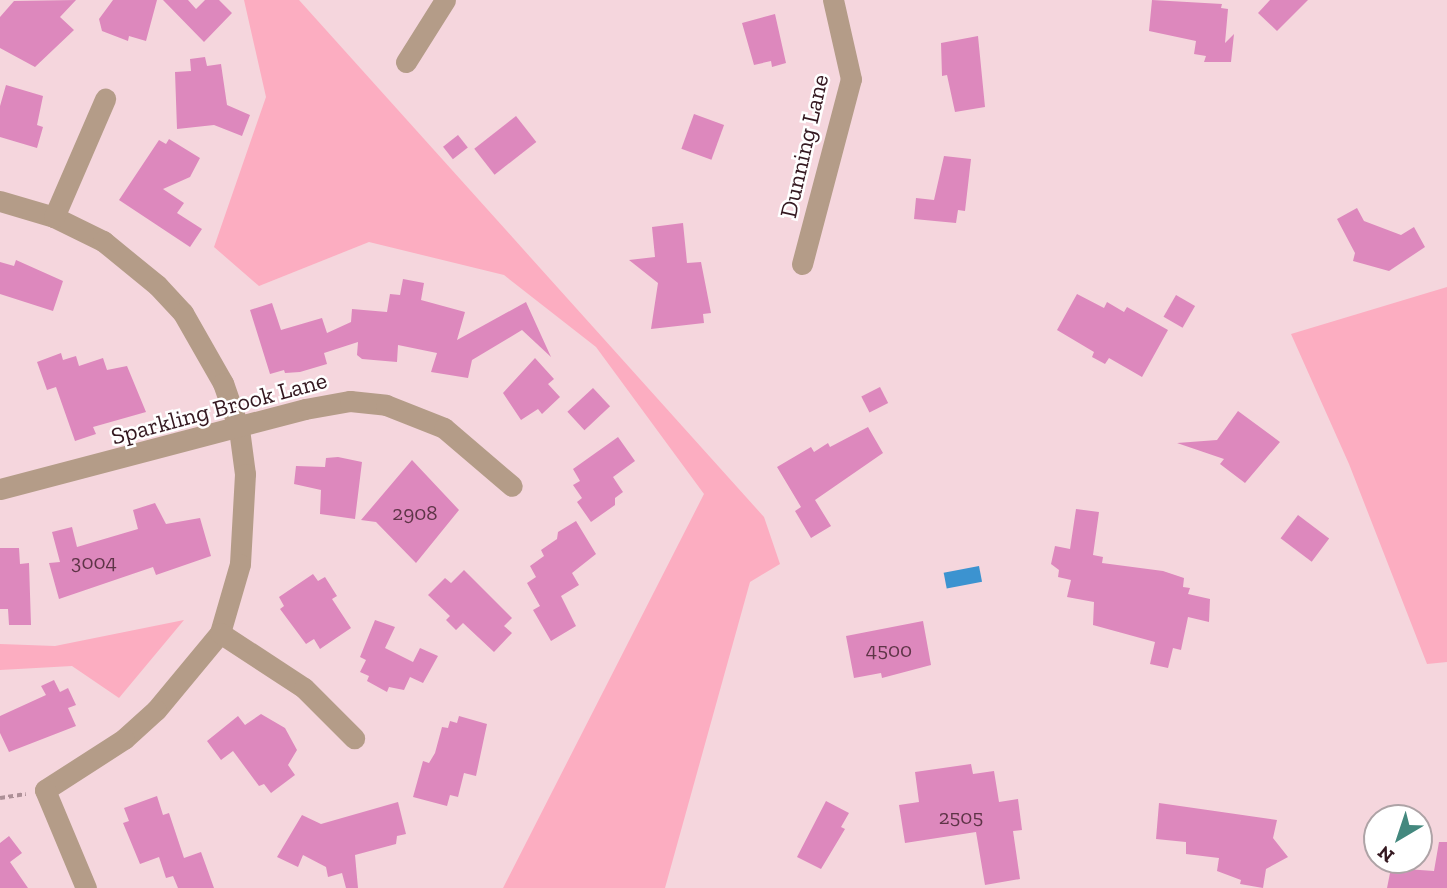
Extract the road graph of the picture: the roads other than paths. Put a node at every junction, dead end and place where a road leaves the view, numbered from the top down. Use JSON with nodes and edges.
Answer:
{"nodes":[{"id":1,"x":444,"y":0,"type":"edge"},
{"id":2,"x":833,"y":0,"type":"edge"},
{"id":3,"x":406,"y":62,"type":"dead end"},
{"id":4,"x":105,"y":99,"type":"dead end"},
{"id":5,"x":0,"y":201,"type":"edge"},
{"id":6,"x":54,"y":217,"type":"junction"},
{"id":7,"x":802,"y":264,"type":"dead end"},
{"id":8,"x":239,"y":429,"type":"junction"},
{"id":9,"x":512,"y":486,"type":"dead end"},
{"id":10,"x":0,"y":489,"type":"edge"},
{"id":11,"x":220,"y":633,"type":"junction"},
{"id":12,"x":355,"y":738,"type":"dead end"},
{"id":13,"x":86,"y":888,"type":"edge"}],
"edges":[{"from":1,"to":3,"type":"street"},
{"from":2,"to":7,"type":"street","name":"Dunning Lane"},
{"from":4,"to":6,"type":"street"},
{"from":5,"to":6,"type":"street"},
{"from":6,"to":8,"type":"street"},
{"from":8,"to":9,"type":"street","name":"Sparkling Brook Lane"},
{"from":8,"to":10,"type":"street","name":"Sparkling Brook Lane"},
{"from":8,"to":11,"type":"street"},
{"from":11,"to":12,"type":"street"},
{"from":11,"to":13,"type":"street"}]}
